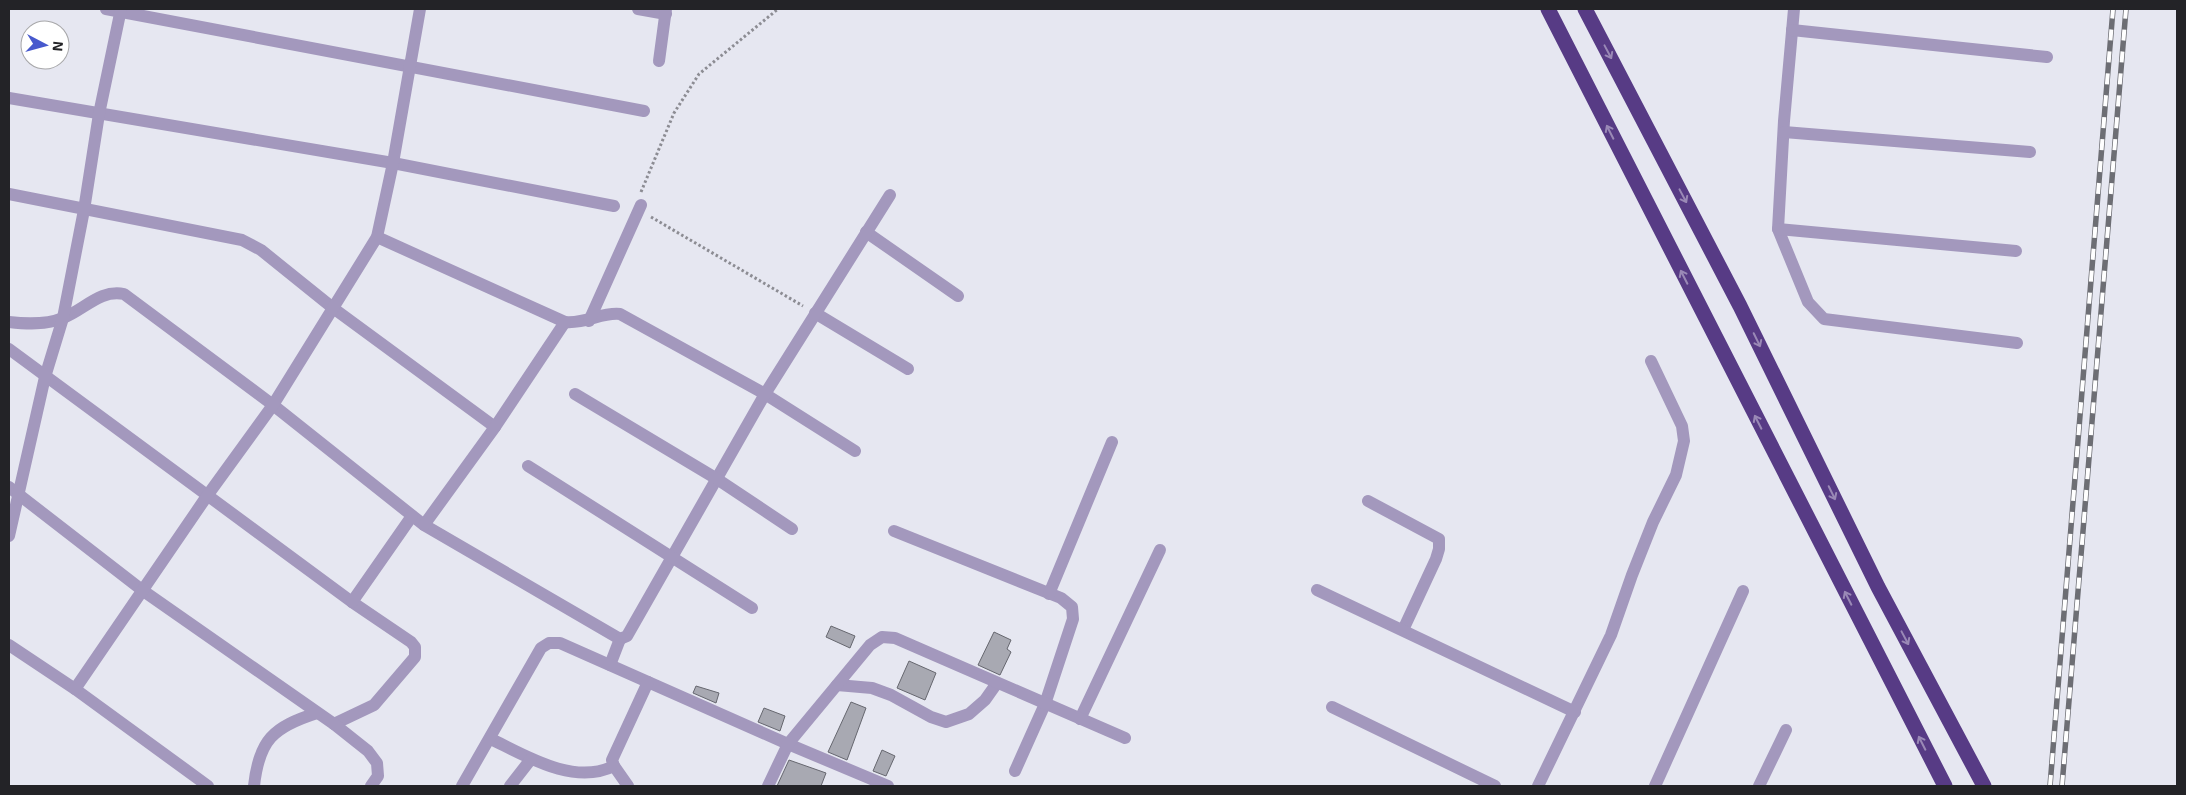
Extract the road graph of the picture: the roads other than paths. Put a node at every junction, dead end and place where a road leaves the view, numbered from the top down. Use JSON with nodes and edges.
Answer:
{"nodes":[{"id":1,"x":106,"y":9,"type":"edge"},
{"id":2,"x":420,"y":9,"type":"edge"},
{"id":3,"x":638,"y":9,"type":"edge"},
{"id":4,"x":1548,"y":9,"type":"edge"},
{"id":5,"x":1585,"y":9,"type":"edge"},
{"id":6,"x":1794,"y":9,"type":"edge"},
{"id":7,"x":120,"y":10,"type":"edge"},
{"id":8,"x":666,"y":11,"type":"edge"},
{"id":9,"x":1792,"y":30,"type":"junction"},
{"id":10,"x":2047,"y":57,"type":"dead end"},
{"id":11,"x":659,"y":61,"type":"dead end"},
{"id":12,"x":411,"y":67,"type":"junction"},
{"id":13,"x":9,"y":98,"type":"edge"},
{"id":14,"x":644,"y":111,"type":"dead end"},
{"id":15,"x":99,"y":114,"type":"junction"},
{"id":16,"x":1784,"y":132,"type":"junction"},
{"id":17,"x":2030,"y":152,"type":"dead end"},
{"id":18,"x":393,"y":163,"type":"junction"},
{"id":19,"x":9,"y":194,"type":"edge"},
{"id":20,"x":890,"y":195,"type":"dead end"},
{"id":21,"x":641,"y":205,"type":"road end"},
{"id":22,"x":614,"y":206,"type":"dead end"},
{"id":23,"x":84,"y":210,"type":"junction"},
{"id":24,"x":1778,"y":229,"type":"junction"},
{"id":25,"x":866,"y":232,"type":"junction"},
{"id":26,"x":376,"y":237,"type":"junction"},
{"id":27,"x":2016,"y":251,"type":"dead end"},
{"id":28,"x":958,"y":296,"type":"dead end"},
{"id":29,"x":333,"y":308,"type":"junction"},
{"id":30,"x":815,"y":313,"type":"junction"},
{"id":31,"x":63,"y":318,"type":"junction"},
{"id":32,"x":589,"y":321,"type":"junction"},
{"id":33,"x":9,"y":322,"type":"edge"},
{"id":34,"x":565,"y":322,"type":"junction"},
{"id":35,"x":2017,"y":343,"type":"dead end"},
{"id":36,"x":9,"y":349,"type":"edge"},
{"id":37,"x":1651,"y":361,"type":"dead end"},
{"id":38,"x":908,"y":369,"type":"dead end"},
{"id":39,"x":45,"y":377,"type":"junction"},
{"id":40,"x":574,"y":394,"type":"dead end"},
{"id":41,"x":765,"y":394,"type":"junction"},
{"id":42,"x":273,"y":404,"type":"junction"},
{"id":43,"x":495,"y":427,"type":"junction"},
{"id":44,"x":1112,"y":442,"type":"dead end"},
{"id":45,"x":856,"y":451,"type":"dead end"},
{"id":46,"x":528,"y":466,"type":"dead end"},
{"id":47,"x":717,"y":479,"type":"junction"},
{"id":48,"x":9,"y":487,"type":"edge"},
{"id":49,"x":20,"y":494,"type":"junction"},
{"id":50,"x":207,"y":496,"type":"junction"},
{"id":51,"x":1368,"y":502,"type":"dead end"},
{"id":52,"x":412,"y":516,"type":"junction"},
{"id":53,"x":424,"y":525,"type":"junction"},
{"id":54,"x":792,"y":530,"type":"dead end"},
{"id":55,"x":894,"y":531,"type":"dead end"},
{"id":56,"x":9,"y":536,"type":"edge"},
{"id":57,"x":1160,"y":550,"type":"dead end"},
{"id":58,"x":672,"y":557,"type":"junction"},
{"id":59,"x":142,"y":590,"type":"junction"},
{"id":60,"x":1317,"y":590,"type":"dead end"},
{"id":61,"x":1742,"y":591,"type":"dead end"},
{"id":62,"x":1049,"y":594,"type":"junction"},
{"id":63,"x":352,"y":602,"type":"junction"},
{"id":64,"x":752,"y":608,"type":"dead end"},
{"id":65,"x":1403,"y":630,"type":"junction"},
{"id":66,"x":620,"y":639,"type":"junction"},
{"id":67,"x":9,"y":645,"type":"edge"},
{"id":68,"x":610,"y":665,"type":"junction"},
{"id":69,"x":648,"y":682,"type":"junction"},
{"id":70,"x":997,"y":683,"type":"junction"},
{"id":71,"x":837,"y":685,"type":"junction"},
{"id":72,"x":75,"y":689,"type":"junction"},
{"id":73,"x":1045,"y":704,"type":"junction"},
{"id":74,"x":1332,"y":707,"type":"dead end"},
{"id":75,"x":1575,"y":712,"type":"junction"},
{"id":76,"x":317,"y":713,"type":"junction"},
{"id":77,"x":1080,"y":719,"type":"junction"},
{"id":78,"x":334,"y":724,"type":"junction"},
{"id":79,"x":1786,"y":730,"type":"dead end"},
{"id":80,"x":1126,"y":738,"type":"dead end"},
{"id":81,"x":491,"y":739,"type":"junction"},
{"id":82,"x":788,"y":744,"type":"junction"},
{"id":83,"x":531,"y":759,"type":"junction"},
{"id":84,"x":614,"y":766,"type":"junction"},
{"id":85,"x":1015,"y":771,"type":"dead end"},
{"id":86,"x":208,"y":786,"type":"edge"},
{"id":87,"x":254,"y":786,"type":"edge"},
{"id":88,"x":371,"y":786,"type":"edge"},
{"id":89,"x":462,"y":786,"type":"edge"},
{"id":90,"x":510,"y":786,"type":"edge"},
{"id":91,"x":628,"y":786,"type":"edge"},
{"id":92,"x":768,"y":786,"type":"edge"},
{"id":93,"x":888,"y":786,"type":"edge"},
{"id":94,"x":1495,"y":786,"type":"edge"},
{"id":95,"x":1538,"y":786,"type":"edge"},
{"id":96,"x":1655,"y":786,"type":"edge"},
{"id":97,"x":1759,"y":786,"type":"edge"},
{"id":98,"x":1945,"y":786,"type":"edge"},
{"id":99,"x":1984,"y":786,"type":"edge"}],
"edges":[{"from":1,"to":7,"type":"street"},
{"from":2,"to":12,"type":"street"},
{"from":3,"to":8,"type":"street"},
{"from":98,"to":4,"type":"highway","one_way":true},
{"from":5,"to":99,"type":"highway","one_way":true},
{"from":6,"to":9,"type":"street"},
{"from":7,"to":12,"type":"street"},
{"from":7,"to":15,"type":"street"},
{"from":8,"to":11,"type":"street"},
{"from":9,"to":10,"type":"street"},
{"from":9,"to":16,"type":"street"},
{"from":12,"to":14,"type":"street"},
{"from":12,"to":18,"type":"street"},
{"from":13,"to":15,"type":"street"},
{"from":15,"to":18,"type":"street"},
{"from":15,"to":23,"type":"street"},
{"from":16,"to":17,"type":"street"},
{"from":16,"to":24,"type":"street"},
{"from":18,"to":22,"type":"street"},
{"from":18,"to":26,"type":"street"},
{"from":19,"to":23,"type":"street"},
{"from":20,"to":25,"type":"street"},
{"from":21,"to":32,"type":"street"},
{"from":23,"to":29,"type":"street"},
{"from":23,"to":31,"type":"street"},
{"from":24,"to":27,"type":"street"},
{"from":24,"to":35,"type":"street"},
{"from":25,"to":28,"type":"street"},
{"from":25,"to":30,"type":"street"},
{"from":26,"to":29,"type":"street"},
{"from":26,"to":34,"type":"street"},
{"from":29,"to":42,"type":"street"},
{"from":29,"to":43,"type":"street"},
{"from":30,"to":38,"type":"street"},
{"from":30,"to":41,"type":"street"},
{"from":31,"to":33,"type":"street"},
{"from":31,"to":39,"type":"street"},
{"from":31,"to":42,"type":"street"},
{"from":32,"to":34,"type":"street"},
{"from":32,"to":41,"type":"street"},
{"from":34,"to":43,"type":"street"},
{"from":36,"to":39,"type":"street"},
{"from":37,"to":75,"type":"street"},
{"from":39,"to":49,"type":"street"},
{"from":39,"to":50,"type":"street"},
{"from":40,"to":47,"type":"street"},
{"from":41,"to":45,"type":"street"},
{"from":41,"to":47,"type":"street"},
{"from":42,"to":50,"type":"street"},
{"from":42,"to":52,"type":"street"},
{"from":43,"to":53,"type":"street"},
{"from":44,"to":62,"type":"street"},
{"from":46,"to":58,"type":"street"},
{"from":47,"to":54,"type":"street"},
{"from":47,"to":58,"type":"street"},
{"from":48,"to":49,"type":"street"},
{"from":49,"to":56,"type":"street"},
{"from":49,"to":59,"type":"street"},
{"from":50,"to":59,"type":"street"},
{"from":50,"to":63,"type":"street"},
{"from":51,"to":65,"type":"street"},
{"from":52,"to":53,"type":"street"},
{"from":52,"to":63,"type":"street"},
{"from":53,"to":66,"type":"street"},
{"from":55,"to":62,"type":"street"},
{"from":57,"to":77,"type":"street"},
{"from":58,"to":64,"type":"street"},
{"from":58,"to":66,"type":"street"},
{"from":59,"to":72,"type":"street"},
{"from":59,"to":76,"type":"street"},
{"from":60,"to":65,"type":"street"},
{"from":61,"to":96,"type":"street"},
{"from":62,"to":73,"type":"street"},
{"from":63,"to":78,"type":"street"},
{"from":65,"to":75,"type":"street"},
{"from":66,"to":68,"type":"street"},
{"from":67,"to":72,"type":"street"},
{"from":68,"to":69,"type":"street"},
{"from":68,"to":81,"type":"street"},
{"from":69,"to":82,"type":"street"},
{"from":69,"to":84,"type":"street"},
{"from":70,"to":71,"type":"street"},
{"from":70,"to":71,"type":"street"},
{"from":70,"to":73,"type":"street"},
{"from":71,"to":82,"type":"street"},
{"from":72,"to":86,"type":"street"},
{"from":73,"to":77,"type":"street"},
{"from":73,"to":85,"type":"street"},
{"from":74,"to":94,"type":"street"},
{"from":75,"to":95,"type":"street"},
{"from":76,"to":78,"type":"street"},
{"from":76,"to":87,"type":"street"},
{"from":77,"to":80,"type":"street"},
{"from":78,"to":88,"type":"street"},
{"from":79,"to":97,"type":"street"},
{"from":81,"to":83,"type":"street"},
{"from":81,"to":89,"type":"street"},
{"from":82,"to":92,"type":"street"},
{"from":82,"to":93,"type":"street"},
{"from":83,"to":84,"type":"street"},
{"from":83,"to":90,"type":"street"},
{"from":84,"to":91,"type":"street"}]}
